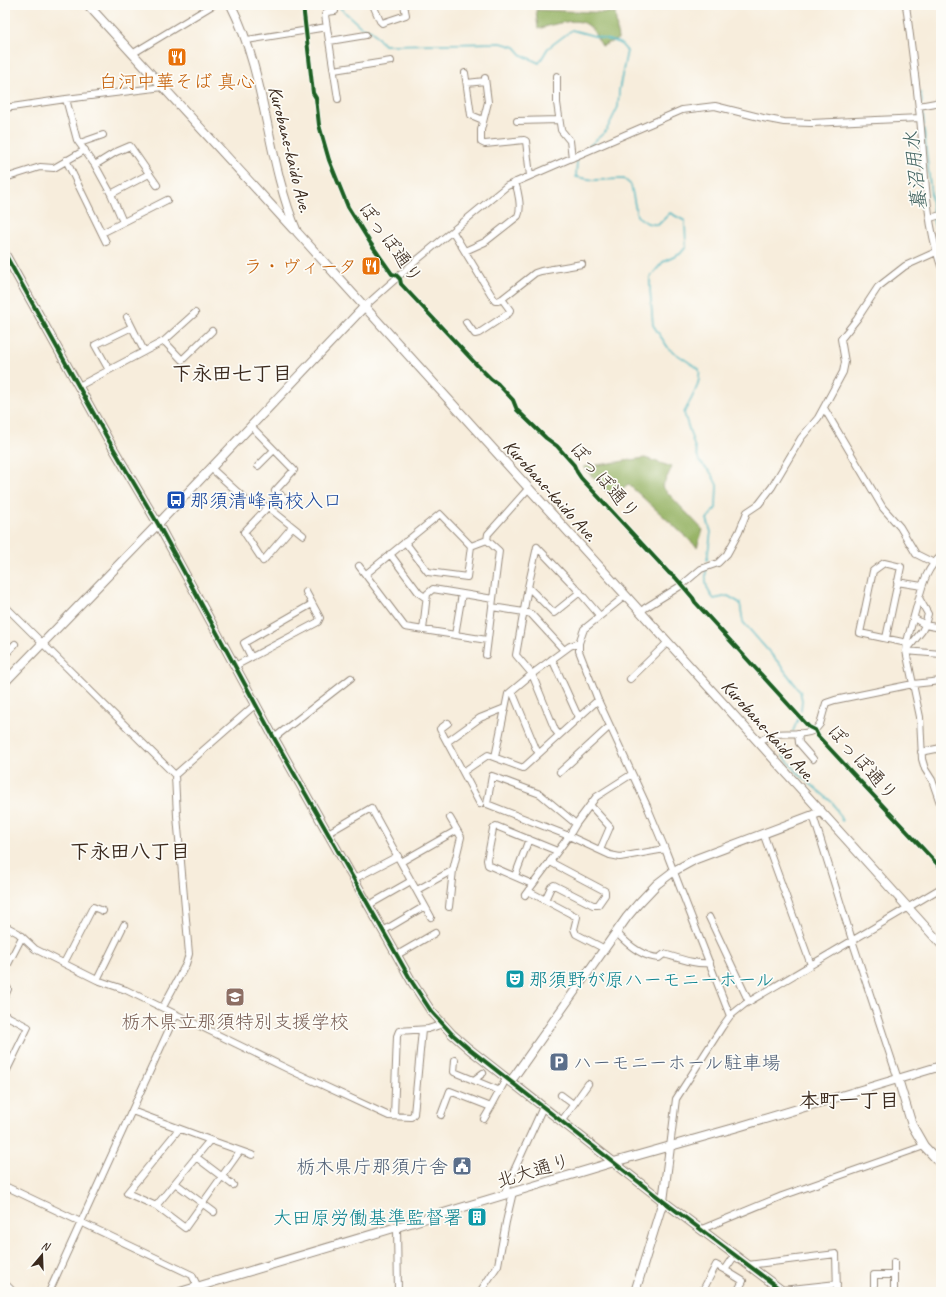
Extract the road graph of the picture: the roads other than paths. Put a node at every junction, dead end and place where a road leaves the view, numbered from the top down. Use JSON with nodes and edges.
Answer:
{"nodes":[{"id":1,"x":88,"y":5,"type":"edge"},
{"id":2,"x":213,"y":5,"type":"edge"},
{"id":3,"x":231,"y":5,"type":"edge"},
{"id":4,"x":373,"y":5,"type":"edge"},
{"id":5,"x":404,"y":5,"type":"edge"},
{"id":6,"x":906,"y":5,"type":"edge"},
{"id":7,"x":335,"y":11,"type":"dead end"},
{"id":8,"x":327,"y":27,"type":"junction"},
{"id":9,"x":366,"y":35,"type":"dead end"},
{"id":10,"x":247,"y":40,"type":"junction"},
{"id":11,"x":330,"y":41,"type":"junction"},
{"id":12,"x":132,"y":54,"type":"junction"},
{"id":13,"x":391,"y":61,"type":"dead end"},
{"id":14,"x":334,"y":70,"type":"junction"},
{"id":15,"x":466,"y":73,"type":"dead end"},
{"id":16,"x":557,"y":76,"type":"dead end"},
{"id":17,"x":467,"y":83,"type":"junction"},
{"id":18,"x":163,"y":86,"type":"junction"},
{"id":19,"x":66,"y":99,"type":"junction"},
{"id":20,"x":338,"y":99,"type":"dead end"},
{"id":21,"x":941,"y":102,"type":"edge"},
{"id":22,"x":919,"y":106,"type":"junction"},
{"id":23,"x":5,"y":108,"type":"edge"},
{"id":24,"x":920,"y":118,"type":"junction"},
{"id":25,"x":483,"y":120,"type":"junction"},
{"id":26,"x":559,"y":120,"type":"junction"},
{"id":27,"x":517,"y":121,"type":"dead end"},
{"id":28,"x":103,"y":135,"type":"dead end"},
{"id":29,"x":80,"y":144,"type":"junction"},
{"id":30,"x":84,"y":150,"type":"junction"},
{"id":31,"x":572,"y":158,"type":"junction"},
{"id":32,"x":66,"y":160,"type":"junction"},
{"id":33,"x":95,"y":165,"type":"junction"},
{"id":34,"x":149,"y":174,"type":"junction"},
{"id":35,"x":530,"y":176,"type":"junction"},
{"id":36,"x":5,"y":178,"type":"edge"},
{"id":37,"x":514,"y":182,"type":"junction"},
{"id":38,"x":157,"y":184,"type":"dead end"},
{"id":39,"x":111,"y":194,"type":"junction"},
{"id":40,"x":167,"y":200,"type":"dead end"},
{"id":41,"x":941,"y":216,"type":"edge"},
{"id":42,"x":932,"y":218,"type":"junction"},
{"id":43,"x":123,"y":222,"type":"junction"},
{"id":44,"x":297,"y":232,"type":"junction"},
{"id":45,"x":453,"y":232,"type":"junction"},
{"id":46,"x":102,"y":233,"type":"junction"},
{"id":47,"x":106,"y":242,"type":"dead end"},
{"id":48,"x":465,"y":251,"type":"junction"},
{"id":49,"x":936,"y":252,"type":"junction"},
{"id":50,"x":5,"y":254,"type":"edge"},
{"id":51,"x":582,"y":264,"type":"dead end"},
{"id":52,"x":941,"y":266,"type":"edge"},
{"id":53,"x":502,"y":299,"type":"junction"},
{"id":54,"x":364,"y":307,"type":"junction"},
{"id":55,"x":195,"y":313,"type":"dead end"},
{"id":56,"x":127,"y":316,"type":"dead end"},
{"id":57,"x":466,"y":322,"type":"dead end"},
{"id":58,"x":132,"y":327,"type":"junction"},
{"id":59,"x":212,"y":331,"type":"dead end"},
{"id":60,"x":164,"y":341,"type":"junction"},
{"id":61,"x":144,"y":351,"type":"junction"},
{"id":62,"x":109,"y":370,"type":"junction"},
{"id":63,"x":79,"y":386,"type":"junction"},
{"id":64,"x":824,"y":408,"type":"junction"},
{"id":65,"x":251,"y":426,"type":"junction"},
{"id":66,"x":274,"y":450,"type":"junction"},
{"id":67,"x":258,"y":466,"type":"dead end"},
{"id":68,"x":212,"y":468,"type":"junction"},
{"id":69,"x":528,"y":489,"type":"junction"},
{"id":70,"x":244,"y":498,"type":"dead end"},
{"id":71,"x":268,"y":507,"type":"junction"},
{"id":72,"x":158,"y":524,"type":"junction"},
{"id":73,"x":292,"y":527,"type":"junction"},
{"id":74,"x":303,"y":536,"type":"dead end"},
{"id":75,"x":487,"y":540,"type":"junction"},
{"id":76,"x":405,"y":542,"type":"junction"},
{"id":77,"x":471,"y":546,"type":"junction"},
{"id":78,"x":390,"y":554,"type":"junction"},
{"id":79,"x":941,"y":556,"type":"edge"},
{"id":80,"x":934,"y":563,"type":"junction"},
{"id":81,"x":359,"y":566,"type":"dead end"},
{"id":82,"x":366,"y":574,"type":"junction"},
{"id":83,"x":897,"y":582,"type":"junction"},
{"id":84,"x":922,"y":586,"type":"junction"},
{"id":85,"x":528,"y":587,"type":"junction"},
{"id":86,"x":306,"y":592,"type":"dead end"},
{"id":87,"x":580,"y":592,"type":"junction"},
{"id":88,"x":462,"y":594,"type":"junction"},
{"id":89,"x":626,"y":596,"type":"junction"},
{"id":90,"x":426,"y":598,"type":"junction"},
{"id":91,"x":919,"y":598,"type":"junction"},
{"id":92,"x":494,"y":599,"type":"junction"},
{"id":93,"x":312,"y":604,"type":"junction"},
{"id":94,"x":5,"y":606,"type":"edge"},
{"id":95,"x":492,"y":607,"type":"junction"},
{"id":96,"x":524,"y":612,"type":"junction"},
{"id":97,"x":641,"y":612,"type":"junction"},
{"id":98,"x":600,"y":616,"type":"junction"},
{"id":99,"x":914,"y":618,"type":"junction"},
{"id":100,"x":926,"y":625,"type":"junction"},
{"id":101,"x":941,"y":628,"type":"edge"},
{"id":102,"x":423,"y":630,"type":"junction"},
{"id":103,"x":455,"y":635,"type":"junction"},
{"id":104,"x":886,"y":638,"type":"junction"},
{"id":105,"x":487,"y":640,"type":"junction"},
{"id":106,"x":668,"y":642,"type":"junction"},
{"id":107,"x":42,"y":643,"type":"junction"},
{"id":108,"x":579,"y":643,"type":"junction"},
{"id":109,"x":907,"y":643,"type":"junction"},
{"id":110,"x":15,"y":644,"type":"dead end"},
{"id":111,"x":564,"y":650,"type":"junction"},
{"id":112,"x":906,"y":650,"type":"junction"},
{"id":113,"x":941,"y":654,"type":"edge"},
{"id":114,"x":5,"y":655,"type":"edge"},
{"id":115,"x":486,"y":655,"type":"dead end"},
{"id":116,"x":251,"y":657,"type":"junction"},
{"id":117,"x":552,"y":659,"type":"junction"},
{"id":118,"x":235,"y":666,"type":"junction"},
{"id":119,"x":532,"y":674,"type":"junction"},
{"id":120,"x":6,"y":678,"type":"edge"},
{"id":121,"x":351,"y":678,"type":"dead end"},
{"id":122,"x":630,"y":679,"type":"dead end"},
{"id":123,"x":941,"y":681,"type":"edge"},
{"id":124,"x":913,"y":684,"type":"junction"},
{"id":125,"x":512,"y":691,"type":"junction"},
{"id":126,"x":598,"y":700,"type":"junction"},
{"id":127,"x":256,"y":704,"type":"junction"},
{"id":128,"x":505,"y":708,"type":"junction"},
{"id":129,"x":579,"y":716,"type":"junction"},
{"id":130,"x":448,"y":723,"type":"dead end"},
{"id":131,"x":610,"y":726,"type":"junction"},
{"id":132,"x":798,"y":733,"type":"junction"},
{"id":133,"x":559,"y":735,"type":"junction"},
{"id":134,"x":274,"y":738,"type":"junction"},
{"id":135,"x":447,"y":742,"type":"junction"},
{"id":136,"x":759,"y":742,"type":"junction"},
{"id":137,"x":941,"y":748,"type":"edge"},
{"id":138,"x":921,"y":752,"type":"junction"},
{"id":139,"x":539,"y":753,"type":"junction"},
{"id":140,"x":495,"y":757,"type":"junction"},
{"id":141,"x":813,"y":759,"type":"dead end"},
{"id":142,"x":463,"y":772,"type":"junction"},
{"id":143,"x":560,"y":772,"type":"dead end"},
{"id":144,"x":632,"y":774,"type":"junction"},
{"id":145,"x":176,"y":775,"type":"junction"},
{"id":146,"x":480,"y":804,"type":"dead end"},
{"id":147,"x":590,"y":805,"type":"junction"},
{"id":148,"x":941,"y":806,"type":"edge"},
{"id":149,"x":817,"y":813,"type":"junction"},
{"id":150,"x":450,"y":818,"type":"dead end"},
{"id":151,"x":576,"y":824,"type":"junction"},
{"id":152,"x":457,"y":830,"type":"junction"},
{"id":153,"x":328,"y":833,"type":"junction"},
{"id":154,"x":763,"y":833,"type":"junction"},
{"id":155,"x":569,"y":836,"type":"junction"},
{"id":156,"x":529,"y":839,"type":"junction"},
{"id":157,"x":665,"y":849,"type":"junction"},
{"id":158,"x":600,"y":850,"type":"junction"},
{"id":159,"x":557,"y":851,"type":"junction"},
{"id":160,"x":399,"y":859,"type":"junction"},
{"id":161,"x":550,"y":861,"type":"junction"},
{"id":162,"x":454,"y":870,"type":"junction"},
{"id":163,"x":674,"y":871,"type":"junction"},
{"id":164,"x":515,"y":876,"type":"junction"},
{"id":165,"x":354,"y":879,"type":"junction"},
{"id":166,"x":411,"y":880,"type":"junction"},
{"id":167,"x":532,"y":884,"type":"junction"},
{"id":168,"x":941,"y":888,"type":"edge"},
{"id":169,"x":416,"y":890,"type":"junction"},
{"id":170,"x":545,"y":900,"type":"junction"},
{"id":171,"x":369,"y":906,"type":"junction"},
{"id":172,"x":425,"y":906,"type":"junction"},
{"id":173,"x":449,"y":907,"type":"dead end"},
{"id":174,"x":908,"y":907,"type":"junction"},
{"id":175,"x":103,"y":911,"type":"dead end"},
{"id":176,"x":431,"y":917,"type":"dead end"},
{"id":177,"x":709,"y":917,"type":"dead end"},
{"id":178,"x":124,"y":925,"type":"dead end"},
{"id":179,"x":5,"y":926,"type":"edge"},
{"id":180,"x":383,"y":931,"type":"junction"},
{"id":181,"x":616,"y":932,"type":"junction"},
{"id":182,"x":435,"y":933,"type":"dead end"},
{"id":183,"x":22,"y":937,"type":"junction"},
{"id":184,"x":852,"y":940,"type":"junction"},
{"id":185,"x":941,"y":944,"type":"edge"},
{"id":186,"x":605,"y":948,"type":"junction"},
{"id":187,"x":397,"y":955,"type":"junction"},
{"id":188,"x":64,"y":963,"type":"junction"},
{"id":189,"x":710,"y":963,"type":"junction"},
{"id":190,"x":811,"y":965,"type":"junction"},
{"id":191,"x":5,"y":970,"type":"edge"},
{"id":192,"x":97,"y":980,"type":"junction"},
{"id":193,"x":5,"y":985,"type":"edge"},
{"id":194,"x":5,"y":996,"type":"edge"},
{"id":195,"x":749,"y":1002,"type":"junction"},
{"id":196,"x":163,"y":1008,"type":"junction"},
{"id":197,"x":176,"y":1014,"type":"junction"},
{"id":198,"x":5,"y":1015,"type":"edge"},
{"id":199,"x":730,"y":1016,"type":"junction"},
{"id":200,"x":443,"y":1024,"type":"junction"},
{"id":201,"x":422,"y":1030,"type":"junction"},
{"id":202,"x":455,"y":1060,"type":"dead end"},
{"id":203,"x":941,"y":1066,"type":"edge"},
{"id":204,"x":483,"y":1072,"type":"dead end"},
{"id":205,"x":5,"y":1074,"type":"edge"},
{"id":206,"x":898,"y":1079,"type":"junction"},
{"id":207,"x":474,"y":1080,"type":"junction"},
{"id":208,"x":508,"y":1080,"type":"junction"},
{"id":209,"x":588,"y":1084,"type":"dead end"},
{"id":210,"x":500,"y":1091,"type":"junction"},
{"id":211,"x":561,"y":1095,"type":"dead end"},
{"id":212,"x":573,"y":1104,"type":"junction"},
{"id":213,"x":491,"y":1107,"type":"junction"},
{"id":214,"x":543,"y":1107,"type":"junction"},
{"id":215,"x":132,"y":1111,"type":"junction"},
{"id":216,"x":441,"y":1115,"type":"dead end"},
{"id":217,"x":394,"y":1116,"type":"junction"},
{"id":218,"x":484,"y":1119,"type":"dead end"},
{"id":219,"x":561,"y":1122,"type":"junction"},
{"id":220,"x":179,"y":1129,"type":"junction"},
{"id":221,"x":210,"y":1140,"type":"junction"},
{"id":222,"x":924,"y":1146,"type":"junction"},
{"id":223,"x":670,"y":1147,"type":"junction"},
{"id":224,"x":240,"y":1151,"type":"junction"},
{"id":225,"x":252,"y":1155,"type":"dead end"},
{"id":226,"x":196,"y":1157,"type":"junction"},
{"id":227,"x":614,"y":1162,"type":"junction"},
{"id":228,"x":941,"y":1164,"type":"edge"},
{"id":229,"x":221,"y":1177,"type":"junction"},
{"id":230,"x":175,"y":1183,"type":"junction"},
{"id":231,"x":233,"y":1185,"type":"dead end"},
{"id":232,"x":5,"y":1186,"type":"edge"},
{"id":233,"x":509,"y":1194,"type":"junction"},
{"id":234,"x":663,"y":1201,"type":"junction"},
{"id":235,"x":202,"y":1204,"type":"junction"},
{"id":236,"x":156,"y":1206,"type":"junction"},
{"id":237,"x":214,"y":1212,"type":"dead end"},
{"id":238,"x":81,"y":1222,"type":"junction"},
{"id":239,"x":397,"y":1228,"type":"junction"},
{"id":240,"x":702,"y":1229,"type":"junction"},
{"id":241,"x":735,"y":1255,"type":"junction"},
{"id":242,"x":894,"y":1262,"type":"dead end"},
{"id":243,"x":748,"y":1265,"type":"junction"},
{"id":244,"x":725,"y":1270,"type":"junction"},
{"id":245,"x":894,"y":1275,"type":"junction"},
{"id":246,"x":836,"y":1284,"type":"junction"},
{"id":247,"x":5,"y":1286,"type":"edge"},
{"id":248,"x":198,"y":1287,"type":"junction"},
{"id":249,"x":783,"y":1291,"type":"edge"},
{"id":250,"x":10,"y":1292,"type":"edge"},
{"id":251,"x":49,"y":1292,"type":"edge"},
{"id":252,"x":180,"y":1292,"type":"edge"},
{"id":253,"x":398,"y":1292,"type":"edge"},
{"id":254,"x":480,"y":1292,"type":"edge"},
{"id":255,"x":635,"y":1292,"type":"edge"},
{"id":256,"x":702,"y":1292,"type":"edge"},
{"id":257,"x":737,"y":1292,"type":"edge"},
{"id":258,"x":837,"y":1292,"type":"edge"},
{"id":259,"x":874,"y":1292,"type":"edge"},
{"id":260,"x":894,"y":1292,"type":"edge"}],
"edges":[{"from":1,"to":12,"type":"street"},
{"from":2,"to":12,"type":"street"},
{"from":3,"to":10,"type":"street","name":"Kurobane-kaido Ave."},
{"from":4,"to":5,"type":"street"},
{"from":6,"to":22,"type":"street"},
{"from":7,"to":8,"type":"street"},
{"from":8,"to":10,"type":"street"},
{"from":8,"to":11,"type":"street"},
{"from":9,"to":11,"type":"street"},
{"from":10,"to":44,"type":"street","name":"Kurobane-kaido Ave."},
{"from":11,"to":14,"type":"street"},
{"from":12,"to":18,"type":"street"},
{"from":13,"to":14,"type":"street"},
{"from":14,"to":20,"type":"street"},
{"from":15,"to":17,"type":"street"},
{"from":16,"to":26,"type":"street"},
{"from":17,"to":25,"type":"street"},
{"from":17,"to":25,"type":"street"},
{"from":18,"to":19,"type":"street"},
{"from":18,"to":44,"type":"street"},
{"from":19,"to":23,"type":"street"},
{"from":19,"to":29,"type":"street"},
{"from":21,"to":22,"type":"street"},
{"from":22,"to":24,"type":"street"},
{"from":24,"to":31,"type":"street"},
{"from":24,"to":42,"type":"street"},
{"from":25,"to":35,"type":"street"},
{"from":26,"to":27,"type":"street"},
{"from":26,"to":31,"type":"street"},
{"from":28,"to":29,"type":"street"},
{"from":29,"to":30,"type":"street"},
{"from":30,"to":32,"type":"street"},
{"from":30,"to":33,"type":"street"},
{"from":31,"to":35,"type":"street"},
{"from":32,"to":36,"type":"street"},
{"from":32,"to":46,"type":"street"},
{"from":33,"to":34,"type":"street"},
{"from":33,"to":39,"type":"street"},
{"from":34,"to":38,"type":"street"},
{"from":34,"to":39,"type":"street"},
{"from":35,"to":37,"type":"street"},
{"from":37,"to":45,"type":"street"},
{"from":37,"to":48,"type":"street"},
{"from":39,"to":43,"type":"street"},
{"from":40,"to":43,"type":"street"},
{"from":41,"to":42,"type":"street"},
{"from":42,"to":49,"type":"street"},
{"from":43,"to":46,"type":"street"},
{"from":44,"to":54,"type":"street","name":"Kurobane-kaido Ave."},
{"from":45,"to":48,"type":"street"},
{"from":45,"to":54,"type":"street"},
{"from":46,"to":47,"type":"street"},
{"from":48,"to":53,"type":"street"},
{"from":49,"to":52,"type":"street"},
{"from":49,"to":64,"type":"street"},
{"from":50,"to":63,"type":"street"},
{"from":51,"to":53,"type":"street"},
{"from":53,"to":57,"type":"street"},
{"from":54,"to":65,"type":"street"},
{"from":54,"to":69,"type":"street","name":"Kurobane-kaido Ave."},
{"from":55,"to":60,"type":"street"},
{"from":56,"to":58,"type":"street"},
{"from":58,"to":61,"type":"street"},
{"from":58,"to":62,"type":"street"},
{"from":59,"to":60,"type":"street"},
{"from":60,"to":61,"type":"street"},
{"from":61,"to":62,"type":"street"},
{"from":62,"to":63,"type":"street"},
{"from":63,"to":72,"type":"street"},
{"from":64,"to":80,"type":"street"},
{"from":64,"to":97,"type":"street"},
{"from":65,"to":66,"type":"street"},
{"from":65,"to":68,"type":"street"},
{"from":66,"to":67,"type":"street"},
{"from":66,"to":71,"type":"street"},
{"from":68,"to":70,"type":"street"},
{"from":68,"to":72,"type":"street"},
{"from":69,"to":75,"type":"street"},
{"from":69,"to":89,"type":"street","name":"Kurobane-kaido Ave."},
{"from":71,"to":73,"type":"street"},
{"from":71,"to":73,"type":"street"},
{"from":72,"to":107,"type":"street"},
{"from":72,"to":118,"type":"street"},
{"from":73,"to":74,"type":"street"},
{"from":75,"to":77,"type":"street"},
{"from":75,"to":92,"type":"street"},
{"from":76,"to":77,"type":"street"},
{"from":76,"to":77,"type":"street"},
{"from":76,"to":78,"type":"street"},
{"from":78,"to":82,"type":"street"},
{"from":78,"to":90,"type":"street"},
{"from":79,"to":80,"type":"street"},
{"from":80,"to":84,"type":"street"},
{"from":81,"to":82,"type":"street"},
{"from":82,"to":102,"type":"street"},
{"from":83,"to":84,"type":"street"},
{"from":83,"to":104,"type":"street"},
{"from":83,"to":104,"type":"street"},
{"from":84,"to":91,"type":"street"},
{"from":85,"to":87,"type":"street"},
{"from":85,"to":87,"type":"street"},
{"from":85,"to":96,"type":"street"},
{"from":86,"to":93,"type":"street"},
{"from":87,"to":98,"type":"street"},
{"from":88,"to":90,"type":"street"},
{"from":88,"to":92,"type":"street"},
{"from":88,"to":103,"type":"street"},
{"from":89,"to":97,"type":"street","name":"Kurobane-kaido Ave."},
{"from":89,"to":98,"type":"street"},
{"from":90,"to":102,"type":"street"},
{"from":91,"to":99,"type":"street"},
{"from":91,"to":100,"type":"street"},
{"from":92,"to":95,"type":"street"},
{"from":93,"to":116,"type":"street"},
{"from":93,"to":116,"type":"street"},
{"from":94,"to":107,"type":"street"},
{"from":95,"to":96,"type":"street"},
{"from":95,"to":105,"type":"street"},
{"from":96,"to":111,"type":"street"},
{"from":96,"to":119,"type":"street"},
{"from":97,"to":106,"type":"street","name":"Kurobane-kaido Ave."},
{"from":98,"to":108,"type":"street"},
{"from":99,"to":100,"type":"street"},
{"from":99,"to":109,"type":"street"},
{"from":100,"to":101,"type":"street"},
{"from":100,"to":112,"type":"street"},
{"from":102,"to":103,"type":"street"},
{"from":103,"to":105,"type":"street"},
{"from":104,"to":109,"type":"street"},
{"from":105,"to":115,"type":"street"},
{"from":106,"to":122,"type":"street"},
{"from":106,"to":136,"type":"street","name":"Kurobane-kaido Ave."},
{"from":107,"to":120,"type":"street"},
{"from":107,"to":145,"type":"street"},
{"from":108,"to":111,"type":"street"},
{"from":108,"to":126,"type":"street"},
{"from":109,"to":112,"type":"street"},
{"from":110,"to":114,"type":"street"},
{"from":111,"to":117,"type":"street"},
{"from":112,"to":113,"type":"street"},
{"from":112,"to":124,"type":"street"},
{"from":116,"to":118,"type":"street"},
{"from":117,"to":119,"type":"street"},
{"from":117,"to":129,"type":"street"},
{"from":118,"to":127,"type":"street"},
{"from":119,"to":125,"type":"street"},
{"from":119,"to":133,"type":"street"},
{"from":121,"to":134,"type":"street"},
{"from":123,"to":124,"type":"street"},
{"from":124,"to":132,"type":"street"},
{"from":124,"to":138,"type":"street"},
{"from":125,"to":128,"type":"street"},
{"from":125,"to":139,"type":"street"},
{"from":126,"to":129,"type":"street"},
{"from":126,"to":131,"type":"street"},
{"from":127,"to":134,"type":"street"},
{"from":127,"to":145,"type":"street"},
{"from":128,"to":135,"type":"street"},
{"from":128,"to":140,"type":"street"},
{"from":129,"to":133,"type":"street"},
{"from":130,"to":135,"type":"street"},
{"from":131,"to":143,"type":"street"},
{"from":131,"to":144,"type":"street"},
{"from":132,"to":136,"type":"street"},
{"from":132,"to":141,"type":"street"},
{"from":133,"to":139,"type":"street"},
{"from":134,"to":153,"type":"street"},
{"from":135,"to":142,"type":"street"},
{"from":136,"to":149,"type":"street","name":"Kurobane-kaido Ave."},
{"from":137,"to":138,"type":"street"},
{"from":138,"to":148,"type":"street"},
{"from":139,"to":140,"type":"street"},
{"from":140,"to":142,"type":"street"},
{"from":142,"to":146,"type":"street"},
{"from":144,"to":147,"type":"street"},
{"from":144,"to":157,"type":"street"},
{"from":145,"to":196,"type":"street"},
{"from":147,"to":151,"type":"street"},
{"from":147,"to":158,"type":"street"},
{"from":149,"to":154,"type":"street"},
{"from":149,"to":174,"type":"street","name":"Kurobane-kaido Ave."},
{"from":149,"to":184,"type":"street"},
{"from":150,"to":152,"type":"street"},
{"from":151,"to":155,"type":"street"},
{"from":151,"to":155,"type":"street"},
{"from":152,"to":160,"type":"street"},
{"from":152,"to":162,"type":"street"},
{"from":153,"to":160,"type":"street"},
{"from":153,"to":165,"type":"street"},
{"from":154,"to":163,"type":"street"},
{"from":154,"to":190,"type":"street"},
{"from":155,"to":158,"type":"street"},
{"from":155,"to":159,"type":"street"},
{"from":156,"to":159,"type":"street"},
{"from":156,"to":164,"type":"street"},
{"from":156,"to":164,"type":"street"},
{"from":157,"to":158,"type":"street"},
{"from":157,"to":163,"type":"street"},
{"from":159,"to":161,"type":"street"},
{"from":160,"to":165,"type":"street"},
{"from":160,"to":166,"type":"street"},
{"from":161,"to":167,"type":"street"},
{"from":161,"to":170,"type":"street"},
{"from":162,"to":169,"type":"street"},
{"from":162,"to":173,"type":"street"},
{"from":163,"to":181,"type":"street"},
{"from":163,"to":189,"type":"street"},
{"from":164,"to":167,"type":"street"},
{"from":165,"to":171,"type":"street"},
{"from":166,"to":169,"type":"street"},
{"from":166,"to":171,"type":"street"},
{"from":167,"to":170,"type":"street"},
{"from":168,"to":174,"type":"street"},
{"from":169,"to":172,"type":"street"},
{"from":170,"to":186,"type":"street"},
{"from":171,"to":180,"type":"street"},
{"from":172,"to":176,"type":"street"},
{"from":172,"to":180,"type":"street"},
{"from":174,"to":184,"type":"street"},
{"from":174,"to":185,"type":"street","name":"Kurobane-kaido Ave."},
{"from":175,"to":188,"type":"street"},
{"from":177,"to":195,"type":"street"},
{"from":178,"to":192,"type":"street"},
{"from":179,"to":183,"type":"street"},
{"from":180,"to":187,"type":"street"},
{"from":181,"to":186,"type":"street"},
{"from":181,"to":189,"type":"street"},
{"from":182,"to":187,"type":"street"},
{"from":183,"to":188,"type":"street"},
{"from":183,"to":191,"type":"street"},
{"from":184,"to":190,"type":"street"},
{"from":184,"to":206,"type":"street"},
{"from":186,"to":208,"type":"street"},
{"from":187,"to":200,"type":"street"},
{"from":188,"to":192,"type":"street"},
{"from":189,"to":199,"type":"street"},
{"from":190,"to":195,"type":"street"},
{"from":192,"to":196,"type":"street"},
{"from":193,"to":194,"type":"street"},
{"from":195,"to":199,"type":"street"},
{"from":196,"to":197,"type":"street"},
{"from":197,"to":215,"type":"street"},
{"from":197,"to":217,"type":"street"},
{"from":198,"to":205,"type":"street"},
{"from":199,"to":223,"type":"street"},
{"from":200,"to":201,"type":"street"},
{"from":200,"to":208,"type":"street"},
{"from":201,"to":217,"type":"street"},
{"from":201,"to":217,"type":"street"},
{"from":202,"to":207,"type":"street"},
{"from":203,"to":206,"type":"street","name":"北大通り"},
{"from":204,"to":207,"type":"street"},
{"from":206,"to":222,"type":"street"},
{"from":206,"to":223,"type":"street","name":"北大通り"},
{"from":207,"to":210,"type":"street"},
{"from":208,"to":210,"type":"street"},
{"from":208,"to":214,"type":"street"},
{"from":209,"to":212,"type":"street"},
{"from":210,"to":213,"type":"street"},
{"from":211,"to":212,"type":"street"},
{"from":212,"to":219,"type":"street"},
{"from":213,"to":216,"type":"street"},
{"from":213,"to":218,"type":"street"},
{"from":214,"to":219,"type":"street"},
{"from":214,"to":233,"type":"street"},
{"from":215,"to":220,"type":"street"},
{"from":215,"to":238,"type":"street"},
{"from":219,"to":227,"type":"street"},
{"from":220,"to":221,"type":"street"},
{"from":220,"to":236,"type":"street"},
{"from":221,"to":224,"type":"street"},
{"from":221,"to":226,"type":"street"},
{"from":222,"to":228,"type":"street"},
{"from":222,"to":240,"type":"street"},
{"from":223,"to":227,"type":"street","name":"北大通り"},
{"from":223,"to":234,"type":"street"},
{"from":224,"to":225,"type":"street"},
{"from":224,"to":229,"type":"street"},
{"from":226,"to":229,"type":"street"},
{"from":226,"to":230,"type":"street"},
{"from":227,"to":233,"type":"street","name":"北大通り"},
{"from":227,"to":234,"type":"street"},
{"from":229,"to":231,"type":"street"},
{"from":229,"to":235,"type":"street"},
{"from":230,"to":235,"type":"street"},
{"from":230,"to":236,"type":"street"},
{"from":232,"to":238,"type":"street"},
{"from":233,"to":239,"type":"street","name":"北大通り"},
{"from":233,"to":254,"type":"street"},
{"from":234,"to":240,"type":"street"},
{"from":234,"to":255,"type":"street"},
{"from":235,"to":236,"type":"street"},
{"from":235,"to":237,"type":"street"},
{"from":238,"to":248,"type":"street"},
{"from":238,"to":251,"type":"street"},
{"from":239,"to":248,"type":"street","name":"北大通り"},
{"from":239,"to":253,"type":"street"},
{"from":240,"to":241,"type":"street"},
{"from":241,"to":243,"type":"street"},
{"from":241,"to":244,"type":"street"},
{"from":242,"to":245,"type":"street"},
{"from":243,"to":246,"type":"street"},
{"from":243,"to":249,"type":"street"},
{"from":244,"to":256,"type":"street"},
{"from":244,"to":257,"type":"street"},
{"from":245,"to":259,"type":"street"},
{"from":245,"to":260,"type":"street"},
{"from":246,"to":249,"type":"street"},
{"from":246,"to":258,"type":"street"},
{"from":247,"to":250,"type":"highway"},
{"from":248,"to":252,"type":"street","name":"北大通り"}]}
